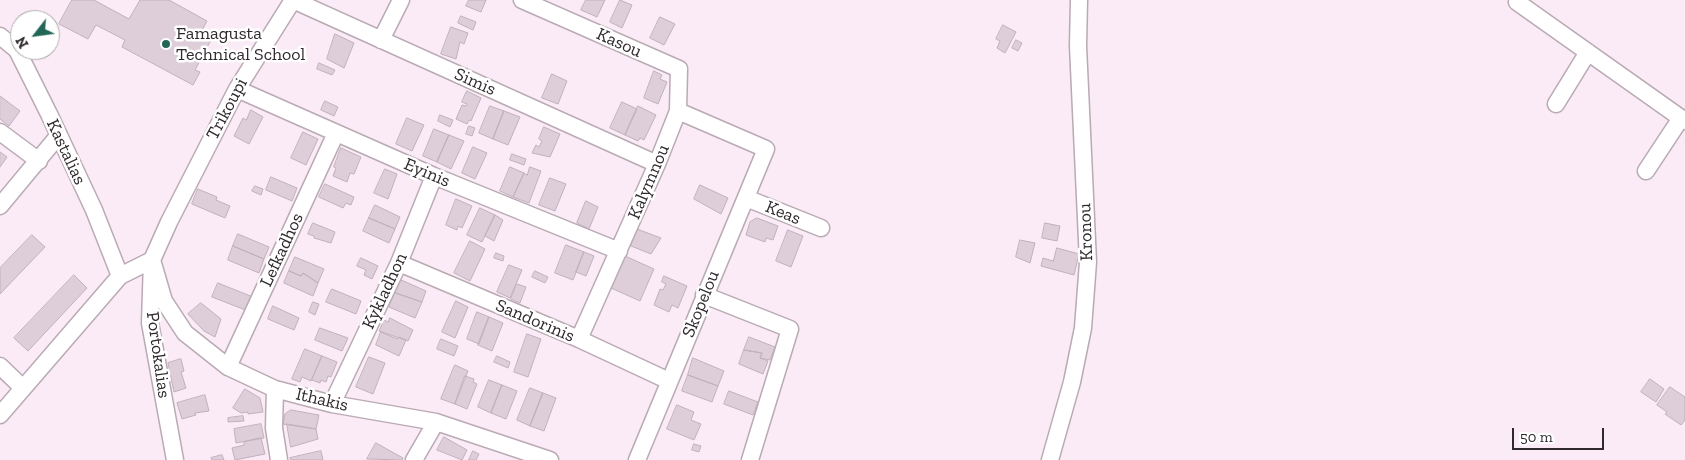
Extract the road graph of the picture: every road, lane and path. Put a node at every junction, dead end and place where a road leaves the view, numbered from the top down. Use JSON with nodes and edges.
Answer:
{"nodes":[{"id":1,"x":293,"y":0,"type":"edge"},
{"id":2,"x":401,"y":0,"type":"edge"},
{"id":3,"x":522,"y":0,"type":"edge"},
{"id":4,"x":1079,"y":0,"type":"edge"},
{"id":5,"x":1518,"y":0,"type":"edge"},
{"id":6,"x":0,"y":36,"type":"edge"},
{"id":7,"x":381,"y":40,"type":"junction"},
{"id":8,"x":1588,"y":52,"type":"junction"},
{"id":9,"x":237,"y":89,"type":"junction"},
{"id":10,"x":1556,"y":104,"type":"dead end"},
{"id":11,"x":678,"y":111,"type":"junction"},
{"id":12,"x":1683,"y":120,"type":"edge"},
{"id":13,"x":0,"y":132,"type":"edge"},
{"id":14,"x":336,"y":133,"type":"junction"},
{"id":15,"x":59,"y":135,"type":"junction"},
{"id":16,"x":39,"y":161,"type":"junction"},
{"id":17,"x":657,"y":164,"type":"junction"},
{"id":18,"x":1646,"y":172,"type":"dead end"},
{"id":19,"x":434,"y":176,"type":"junction"},
{"id":20,"x":746,"y":198,"type":"junction"},
{"id":21,"x":0,"y":206,"type":"edge"},
{"id":22,"x":169,"y":222,"type":"joint"},
{"id":23,"x":821,"y":228,"type":"dead end"},
{"id":24,"x":619,"y":252,"type":"junction"},
{"id":25,"x":152,"y":260,"type":"junction"},
{"id":26,"x":399,"y":263,"type":"junction"},
{"id":27,"x":120,"y":276,"type":"junction"},
{"id":28,"x":704,"y":295,"type":"junction"},
{"id":29,"x":578,"y":339,"type":"junction"},
{"id":30,"x":0,"y":366,"type":"edge"},
{"id":31,"x":228,"y":367,"type":"junction"},
{"id":32,"x":669,"y":381,"type":"junction"},
{"id":33,"x":23,"y":388,"type":"junction"},
{"id":34,"x":276,"y":389,"type":"junction"},
{"id":35,"x":332,"y":404,"type":"junction"},
{"id":36,"x":0,"y":415,"type":"edge"},
{"id":37,"x":436,"y":422,"type":"junction"},
{"id":38,"x":175,"y":460,"type":"edge"},
{"id":39,"x":279,"y":460,"type":"edge"},
{"id":40,"x":414,"y":460,"type":"edge"},
{"id":41,"x":550,"y":460,"type":"edge"},
{"id":42,"x":637,"y":460,"type":"edge"},
{"id":43,"x":750,"y":460,"type":"edge"},
{"id":44,"x":1050,"y":460,"type":"edge"}],
"edges":[{"from":1,"to":7,"type":"street","name":"Simis"},
{"from":1,"to":9,"type":"street","name":"Trikoupi"},
{"from":2,"to":7,"type":"street"},
{"from":3,"to":11,"type":"street","name":"Kasou"},
{"from":4,"to":44,"type":"street","name":"Kronou"},
{"from":5,"to":8,"type":"street"},
{"from":6,"to":15,"type":"street","name":"Kastalias"},
{"from":7,"to":17,"type":"street","name":"Simis"},
{"from":8,"to":10,"type":"street"},
{"from":8,"to":12,"type":"street"},
{"from":9,"to":14,"type":"street","name":"Eyinis"},
{"from":9,"to":22,"type":"street","name":"Trikoupi"},
{"from":11,"to":17,"type":"street","name":"Kalymnou"},
{"from":11,"to":20,"type":"street","name":"Skopelou"},
{"from":12,"to":18,"type":"street"},
{"from":13,"to":16,"type":"street"},
{"from":14,"to":19,"type":"street","name":"Eyinis"},
{"from":14,"to":31,"type":"street","name":"Lefkadhos"},
{"from":15,"to":16,"type":"street"},
{"from":15,"to":27,"type":"street","name":"Kastalias"},
{"from":16,"to":21,"type":"street"},
{"from":17,"to":24,"type":"street","name":"Kalymnou"},
{"from":19,"to":24,"type":"street","name":"Eyinis"},
{"from":19,"to":26,"type":"street","name":"Kykladhon"},
{"from":20,"to":23,"type":"street","name":"Keas"},
{"from":20,"to":28,"type":"street","name":"Skopelou"},
{"from":22,"to":25,"type":"street","name":"Portokalias"},
{"from":24,"to":29,"type":"street","name":"Kalymnou"},
{"from":25,"to":27,"type":"street"},
{"from":25,"to":31,"type":"street","name":"Ithakis"},
{"from":25,"to":38,"type":"street","name":"Portokalias"},
{"from":26,"to":29,"type":"street","name":"Sandorinis"},
{"from":26,"to":35,"type":"street","name":"Kykladhon"},
{"from":27,"to":33,"type":"street"},
{"from":28,"to":32,"type":"street","name":"Skopelou"},
{"from":28,"to":43,"type":"street"},
{"from":29,"to":32,"type":"street","name":"Sandorinis"},
{"from":30,"to":33,"type":"street"},
{"from":31,"to":34,"type":"street","name":"Ithakis"},
{"from":32,"to":42,"type":"street","name":"Skopelou"},
{"from":33,"to":36,"type":"street"},
{"from":34,"to":35,"type":"street","name":"Ithakis"},
{"from":34,"to":39,"type":"street"},
{"from":35,"to":37,"type":"street","name":"Ithakis"},
{"from":37,"to":40,"type":"street"},
{"from":37,"to":41,"type":"street","name":"Ithakis"}]}
